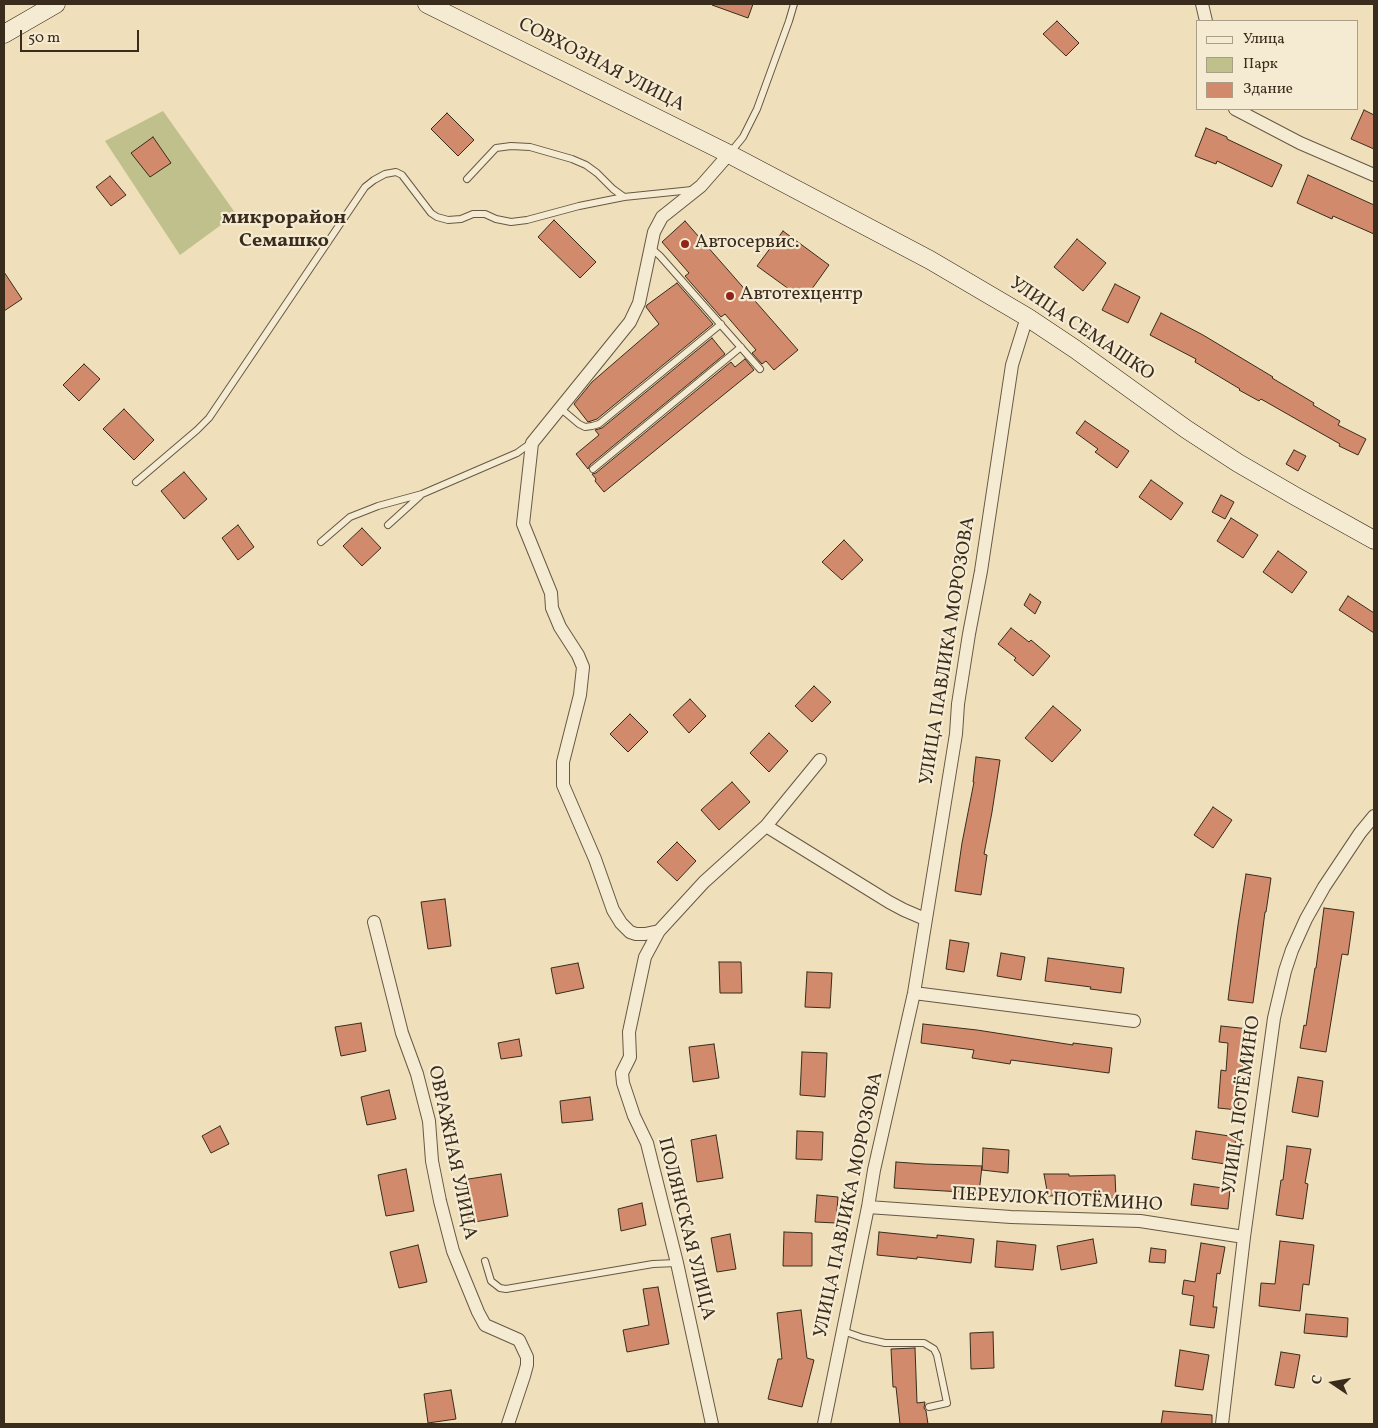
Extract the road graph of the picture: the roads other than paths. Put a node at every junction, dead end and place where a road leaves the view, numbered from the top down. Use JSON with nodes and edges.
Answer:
{"nodes":[{"id":1,"x":427,"y":4,"type":"edge"},
{"id":2,"x":794,"y":4,"type":"edge"},
{"id":3,"x":1202,"y":4,"type":"edge"},
{"id":4,"x":47,"y":6,"type":"edge"},
{"id":5,"x":1206,"y":20,"type":"edge"},
{"id":6,"x":4,"y":34,"type":"edge"},
{"id":7,"x":1237,"y":110,"type":"edge"},
{"id":8,"x":729,"y":154,"type":"junction"},
{"id":9,"x":756,"y":169,"type":"joint"},
{"id":10,"x":1374,"y":176,"type":"edge"},
{"id":11,"x":468,"y":179,"type":"dead end"},
{"id":12,"x":696,"y":190,"type":"junction"},
{"id":13,"x":624,"y":197,"type":"junction"},
{"id":14,"x":651,"y":248,"type":"junction"},
{"id":15,"x":1027,"y":317,"type":"junction"},
{"id":16,"x":721,"y":324,"type":"junction"},
{"id":17,"x":741,"y":348,"type":"junction"},
{"id":18,"x":760,"y":369,"type":"dead end"},
{"id":19,"x":560,"y":408,"type":"junction"},
{"id":20,"x":532,"y":443,"type":"junction"},
{"id":21,"x":593,"y":469,"type":"dead end"},
{"id":22,"x":136,"y":482,"type":"dead end"},
{"id":23,"x":422,"y":494,"type":"junction"},
{"id":24,"x":388,"y":525,"type":"dead end"},
{"id":25,"x":1374,"y":540,"type":"edge"},
{"id":26,"x":322,"y":542,"type":"dead end"},
{"id":27,"x":820,"y":760,"type":"dead end"},
{"id":28,"x":1374,"y":816,"type":"edge"},
{"id":29,"x":766,"y":826,"type":"junction"},
{"id":30,"x":925,"y":919,"type":"junction"},
{"id":31,"x":374,"y":922,"type":"dead end"},
{"id":32,"x":658,"y":931,"type":"junction"},
{"id":33,"x":630,"y":932,"type":"junction"},
{"id":34,"x":645,"y":957,"type":"junction"},
{"id":35,"x":914,"y":993,"type":"junction"},
{"id":36,"x":1134,"y":1021,"type":"dead end"},
{"id":37,"x":868,"y":1207,"type":"junction"},
{"id":38,"x":1244,"y":1237,"type":"junction"},
{"id":39,"x":485,"y":1261,"type":"dead end"},
{"id":40,"x":676,"y":1263,"type":"junction"},
{"id":41,"x":843,"y":1331,"type":"junction"},
{"id":42,"x":929,"y":1407,"type":"dead end"},
{"id":43,"x":508,"y":1424,"type":"edge"},
{"id":44,"x":712,"y":1424,"type":"edge"},
{"id":45,"x":824,"y":1424,"type":"edge"},
{"id":46,"x":1222,"y":1424,"type":"edge"}],
"edges":[{"from":1,"to":8,"type":"main road","name":"СОВХОЗНАЯ УЛИЦА"},
{"from":2,"to":8,"type":"lane"},
{"from":3,"to":5,"type":"street"},
{"from":4,"to":6,"type":"main road"},
{"from":7,"to":10,"type":"street"},
{"from":8,"to":9,"type":"main road","name":"СОВХОЗНАЯ УЛИЦА"},
{"from":8,"to":12,"type":"street"},
{"from":9,"to":15,"type":"main road","name":"УЛИЦА СЕМАШКО"},
{"from":11,"to":13,"type":"lane"},
{"from":12,"to":13,"type":"lane"},
{"from":12,"to":14,"type":"street"},
{"from":13,"to":22,"type":"lane"},
{"from":14,"to":16,"type":"lane"},
{"from":14,"to":19,"type":"street"},
{"from":15,"to":25,"type":"main road","name":"УЛИЦА СЕМАШКО"},
{"from":15,"to":30,"type":"street","name":"УЛИЦА ПАВЛИКА МОРОЗОВА"},
{"from":16,"to":17,"type":"lane"},
{"from":16,"to":19,"type":"lane"},
{"from":17,"to":18,"type":"lane"},
{"from":17,"to":21,"type":"lane"},
{"from":19,"to":20,"type":"street"},
{"from":20,"to":23,"type":"lane"},
{"from":20,"to":33,"type":"street"},
{"from":23,"to":24,"type":"lane"},
{"from":23,"to":26,"type":"lane"},
{"from":27,"to":29,"type":"street","name":"ПОЛЯНСКАЯ УЛИЦА"},
{"from":28,"to":38,"type":"street","name":"УЛИЦА ПОТЁМИНО"},
{"from":29,"to":30,"type":"street"},
{"from":29,"to":32,"type":"street","name":"ПОЛЯНСКАЯ УЛИЦА"},
{"from":30,"to":35,"type":"street","name":"УЛИЦА ПАВЛИКА МОРОЗОВА"},
{"from":31,"to":43,"type":"street","name":"ОВРАЖНАЯ УЛИЦА"},
{"from":32,"to":33,"type":"street"},
{"from":32,"to":34,"type":"street","name":"ПОЛЯНСКАЯ УЛИЦА"},
{"from":33,"to":34,"type":"street"},
{"from":34,"to":40,"type":"street","name":"ПОЛЯНСКАЯ УЛИЦА"},
{"from":35,"to":36,"type":"street"},
{"from":35,"to":37,"type":"street","name":"УЛИЦА ПАВЛИКА МОРОЗОВА"},
{"from":37,"to":38,"type":"street","name":"ПЕРЕУЛОК ПОТЁМИНО"},
{"from":37,"to":41,"type":"street","name":"УЛИЦА ПАВЛИКА МОРОЗОВА"},
{"from":38,"to":46,"type":"street","name":"УЛИЦА ПОТЁМИНО"},
{"from":39,"to":40,"type":"lane"},
{"from":40,"to":44,"type":"street","name":"ПОЛЯНСКАЯ УЛИЦА"},
{"from":41,"to":42,"type":"lane"},
{"from":41,"to":45,"type":"street","name":"УЛИЦА ПАВЛИКА МОРОЗОВА"}]}
